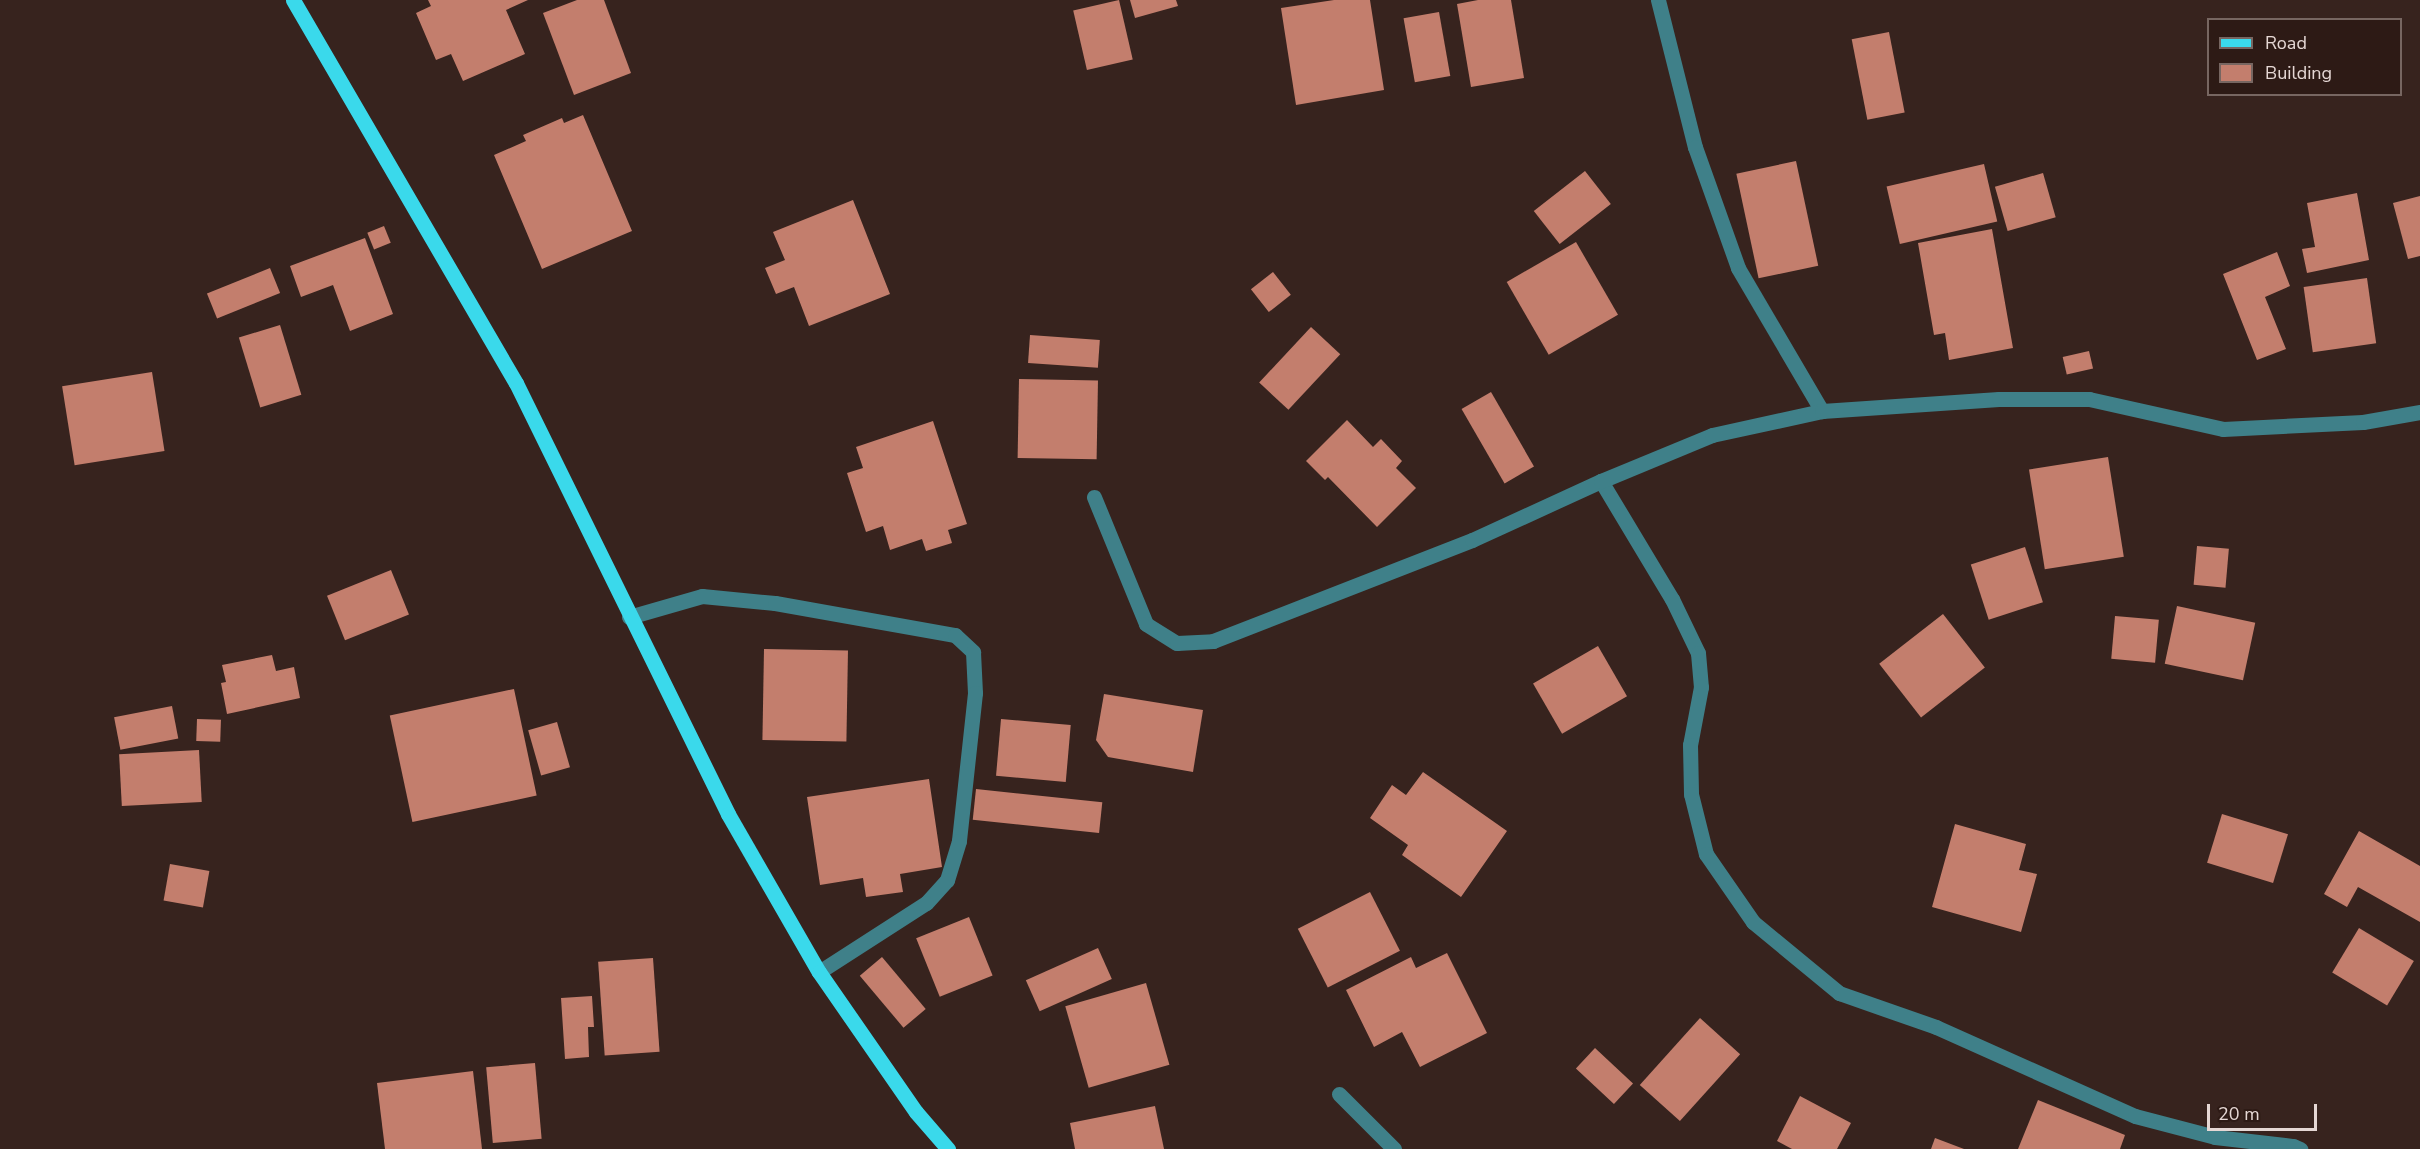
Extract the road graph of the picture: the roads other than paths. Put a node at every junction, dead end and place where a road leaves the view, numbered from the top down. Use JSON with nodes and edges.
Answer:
{"nodes":[{"id":1,"x":293,"y":0,"type":"edge"},
{"id":2,"x":1658,"y":0,"type":"edge"},
{"id":3,"x":1822,"y":411,"type":"junction"},
{"id":4,"x":2420,"y":412,"type":"edge"},
{"id":5,"x":1601,"y":481,"type":"junction"},
{"id":6,"x":1094,"y":497,"type":"dead end"},
{"id":7,"x":629,"y":617,"type":"junction"},
{"id":8,"x":819,"y":972,"type":"junction"},
{"id":9,"x":1339,"y":1094,"type":"dead end"},
{"id":10,"x":948,"y":1149,"type":"edge"},
{"id":11,"x":1394,"y":1149,"type":"edge"},
{"id":12,"x":2300,"y":1149,"type":"edge"}],
"edges":[{"from":1,"to":7,"type":"main road"},
{"from":2,"to":3,"type":"street"},
{"from":3,"to":4,"type":"street"},
{"from":3,"to":5,"type":"street"},
{"from":5,"to":6,"type":"street"},
{"from":5,"to":12,"type":"street"},
{"from":7,"to":8,"type":"main road"},
{"from":7,"to":8,"type":"street"},
{"from":8,"to":10,"type":"main road"},
{"from":9,"to":11,"type":"street"}]}
